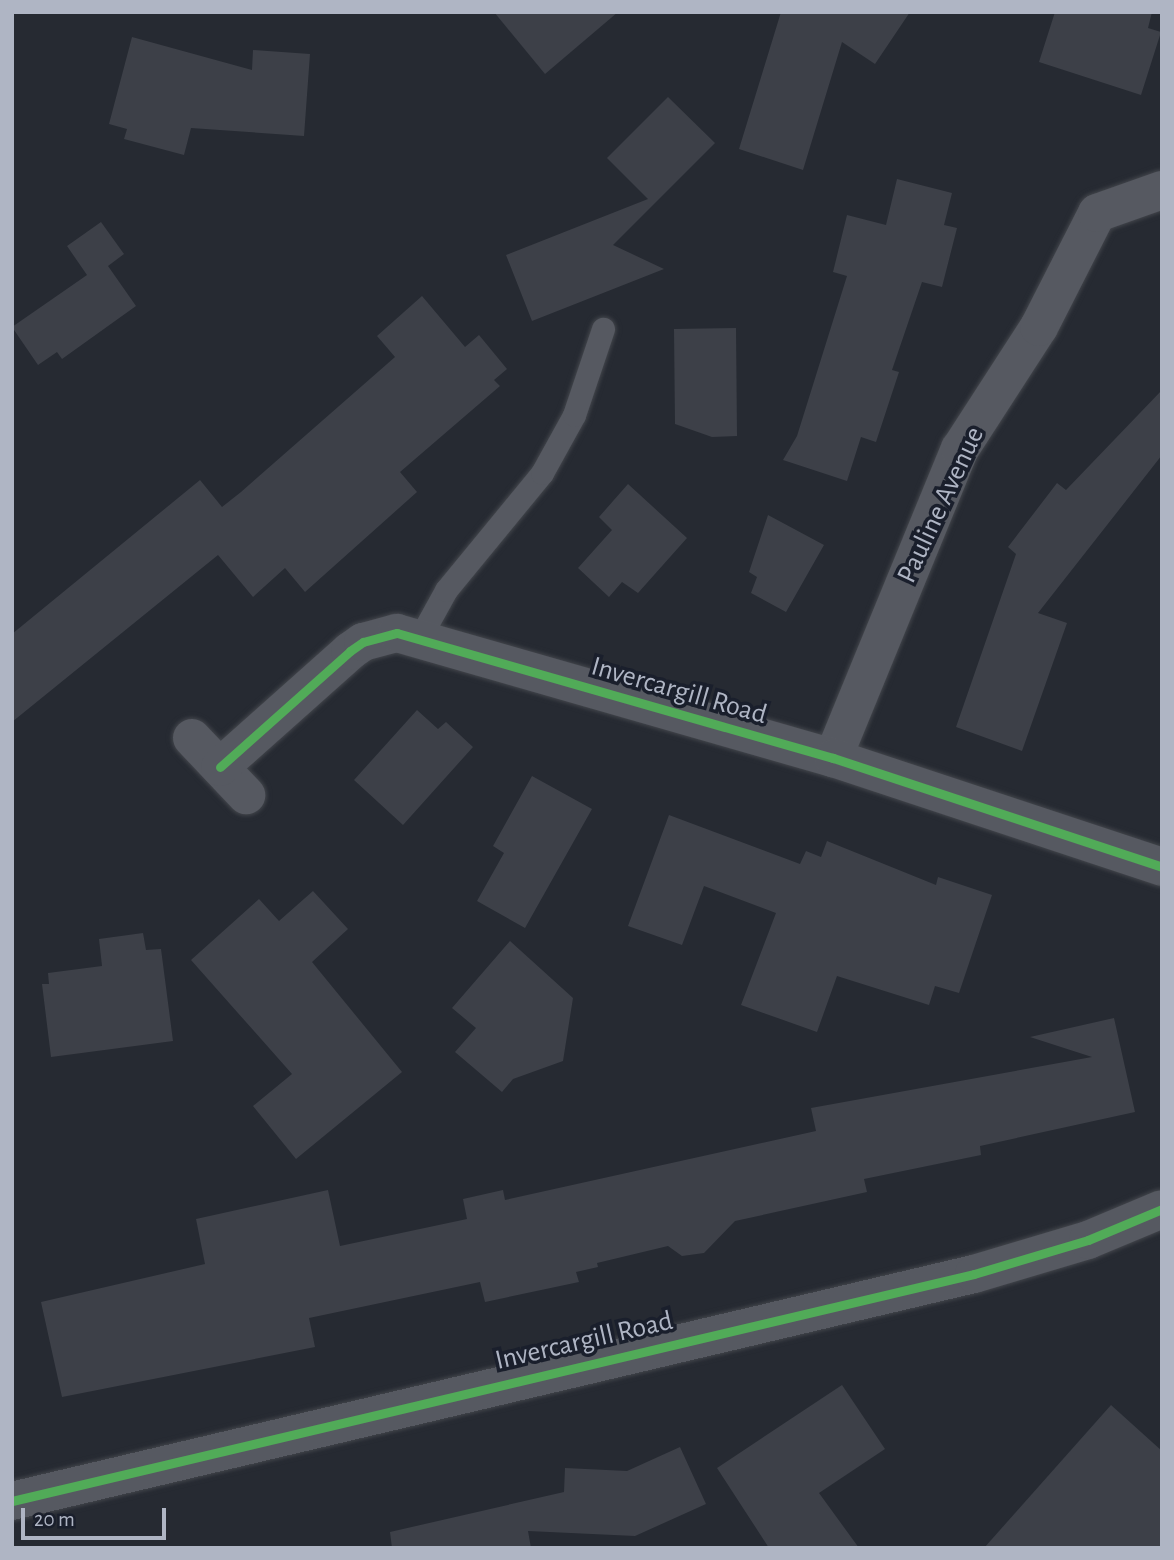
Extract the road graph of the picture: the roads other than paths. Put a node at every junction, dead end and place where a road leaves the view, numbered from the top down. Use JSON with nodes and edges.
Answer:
{"nodes":[{"id":1,"x":1162,"y":190,"type":"edge"},
{"id":2,"x":603,"y":328,"type":"dead end"},
{"id":3,"x":419,"y":639,"type":"junction"},
{"id":4,"x":192,"y":738,"type":"dead end"},
{"id":5,"x":833,"y":758,"type":"junction"},
{"id":6,"x":220,"y":767,"type":"junction"},
{"id":7,"x":246,"y":795,"type":"dead end"},
{"id":8,"x":1162,"y":867,"type":"edge"},
{"id":9,"x":1162,"y":1209,"type":"edge"},
{"id":10,"x":12,"y":1501,"type":"edge"}],
"edges":[{"from":1,"to":5,"type":"street","name":"Pauline Avenue"},
{"from":2,"to":3,"type":"lane"},
{"from":3,"to":5,"type":"street","name":"Invercargill Road"},
{"from":3,"to":6,"type":"street","name":"Invercargill Road"},
{"from":4,"to":6,"type":"street"},
{"from":5,"to":8,"type":"street","name":"Invercargill Road"},
{"from":6,"to":7,"type":"street"},
{"from":9,"to":10,"type":"street","name":"Invercargill Road"}]}
